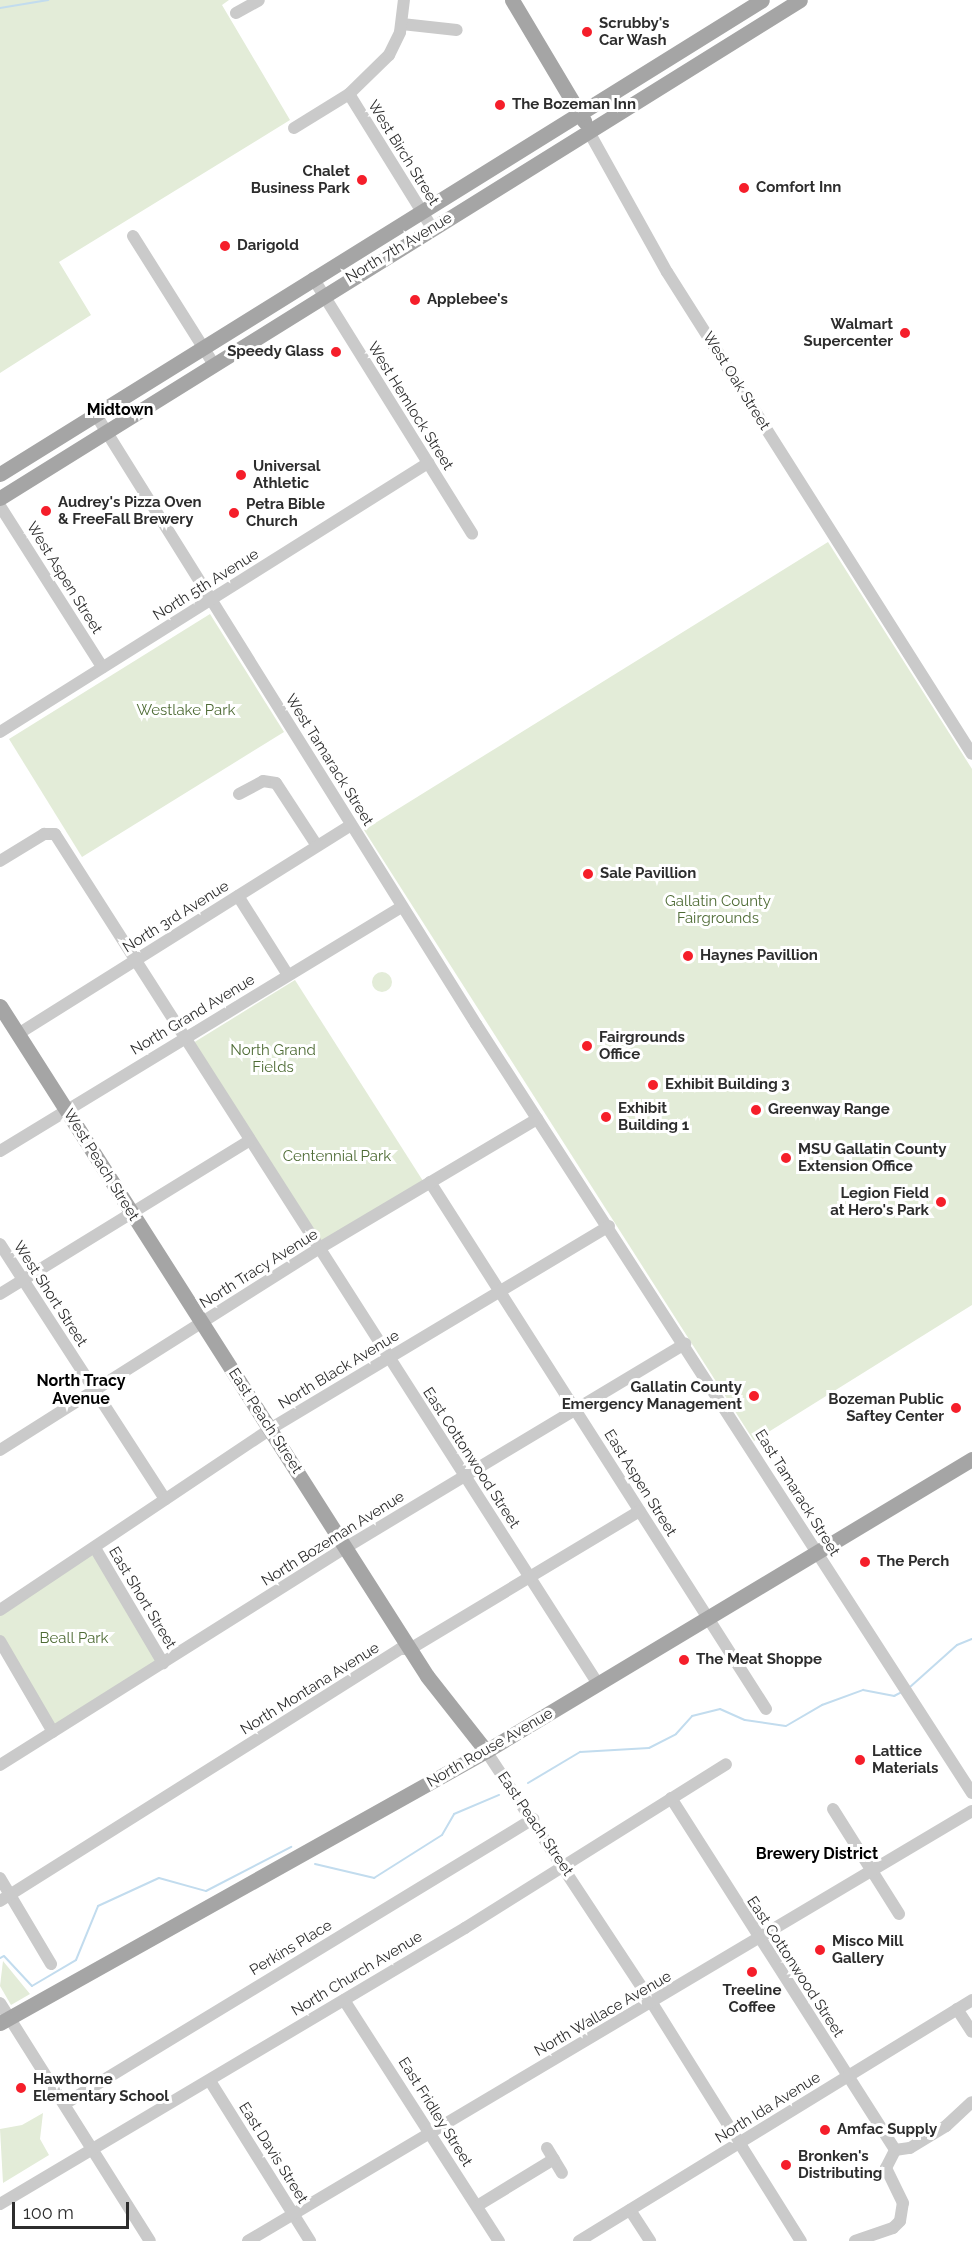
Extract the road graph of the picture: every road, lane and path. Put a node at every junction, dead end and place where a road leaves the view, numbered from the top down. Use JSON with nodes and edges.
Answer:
{"nodes":[{"id":1,"x":259,"y":0,"type":"edge"},
{"id":2,"x":404,"y":0,"type":"edge"},
{"id":3,"x":512,"y":0,"type":"edge"},
{"id":4,"x":733,"y":0,"type":"edge"},
{"id":5,"x":762,"y":0,"type":"edge"},
{"id":6,"x":776,"y":0,"type":"edge"},
{"id":7,"x":800,"y":0,"type":"edge"},
{"id":8,"x":236,"y":13,"type":"dead end"},
{"id":9,"x":734,"y":17,"type":"junction"},
{"id":10,"x":402,"y":24,"type":"junction"},
{"id":11,"x":457,"y":30,"type":"dead end"},
{"id":12,"x":743,"y":36,"type":"junction"},
{"id":13,"x":666,"y":84,"type":"junction"},
{"id":14,"x":349,"y":94,"type":"junction"},
{"id":15,"x":579,"y":113,"type":"junction"},
{"id":16,"x":294,"y":128,"type":"dead end"},
{"id":17,"x":589,"y":132,"type":"junction"},
{"id":18,"x":421,"y":210,"type":"junction"},
{"id":19,"x":432,"y":228,"type":"junction"},
{"id":20,"x":133,"y":236,"type":"dead end"},
{"id":21,"x":313,"y":278,"type":"junction"},
{"id":22,"x":322,"y":294,"type":"junction"},
{"id":23,"x":203,"y":347,"type":"junction"},
{"id":24,"x":213,"y":363,"type":"junction"},
{"id":25,"x":96,"y":415,"type":"junction"},
{"id":26,"x":106,"y":431,"type":"junction"},
{"id":27,"x":429,"y":463,"type":"junction"},
{"id":28,"x":0,"y":474,"type":"edge"},
{"id":29,"x":0,"y":498,"type":"edge"},
{"id":30,"x":0,"y":506,"type":"edge"},
{"id":31,"x":472,"y":533,"type":"dead end"},
{"id":32,"x":212,"y":600,"type":"junction"},
{"id":33,"x":102,"y":668,"type":"junction"},
{"id":34,"x":0,"y":732,"type":"edge"},
{"id":35,"x":972,"y":754,"type":"edge"},
{"id":36,"x":239,"y":794,"type":"dead end"},
{"id":37,"x":351,"y":825,"type":"junction"},
{"id":38,"x":317,"y":846,"type":"junction"},
{"id":39,"x":0,"y":861,"type":"edge"},
{"id":40,"x":238,"y":896,"type":"junction"},
{"id":41,"x":402,"y":907,"type":"junction"},
{"id":42,"x":135,"y":961,"type":"junction"},
{"id":43,"x":288,"y":975,"type":"junction"},
{"id":44,"x":0,"y":1006,"type":"edge"},
{"id":45,"x":18,"y":1034,"type":"junction"},
{"id":46,"x":183,"y":1038,"type":"junction"},
{"id":47,"x":66,"y":1110,"type":"junction"},
{"id":48,"x":537,"y":1119,"type":"junction"},
{"id":49,"x":249,"y":1141,"type":"junction"},
{"id":50,"x":0,"y":1151,"type":"edge"},
{"id":51,"x":430,"y":1182,"type":"junction"},
{"id":52,"x":131,"y":1214,"type":"junction"},
{"id":53,"x":609,"y":1226,"type":"junction"},
{"id":54,"x":0,"y":1244,"type":"edge"},
{"id":55,"x":318,"y":1249,"type":"junction"},
{"id":56,"x":23,"y":1280,"type":"junction"},
{"id":57,"x":499,"y":1291,"type":"junction"},
{"id":58,"x":0,"y":1294,"type":"edge"},
{"id":59,"x":201,"y":1323,"type":"junction"},
{"id":60,"x":685,"y":1344,"type":"junction"},
{"id":61,"x":388,"y":1357,"type":"junction"},
{"id":62,"x":94,"y":1390,"type":"junction"},
{"id":63,"x":575,"y":1410,"type":"junction"},
{"id":64,"x":270,"y":1429,"type":"junction"},
{"id":65,"x":0,"y":1450,"type":"edge"},
{"id":66,"x":972,"y":1459,"type":"edge"},
{"id":67,"x":464,"y":1476,"type":"junction"},
{"id":68,"x":165,"y":1499,"type":"junction"},
{"id":69,"x":640,"y":1511,"type":"junction"},
{"id":70,"x":95,"y":1548,"type":"junction"},
{"id":71,"x":345,"y":1548,"type":"junction"},
{"id":72,"x":816,"y":1552,"type":"junction"},
{"id":73,"x":530,"y":1578,"type":"junction"},
{"id":74,"x":0,"y":1610,"type":"edge"},
{"id":75,"x":709,"y":1618,"type":"junction"},
{"id":76,"x":0,"y":1641,"type":"edge"},
{"id":77,"x":410,"y":1649,"type":"junction"},
{"id":78,"x":164,"y":1663,"type":"junction"},
{"id":79,"x":598,"y":1684,"type":"junction"},
{"id":80,"x":766,"y":1709,"type":"dead end"},
{"id":81,"x":53,"y":1732,"type":"junction"},
{"id":82,"x":486,"y":1751,"type":"junction"},
{"id":83,"x":726,"y":1764,"type":"dead end"},
{"id":84,"x":0,"y":1765,"type":"edge"},
{"id":85,"x":972,"y":1793,"type":"edge"},
{"id":86,"x":671,"y":1798,"type":"junction"},
{"id":87,"x":833,"y":1809,"type":"dead end"},
{"id":88,"x":972,"y":1811,"type":"edge"},
{"id":89,"x":533,"y":1819,"type":"junction"},
{"id":90,"x":564,"y":1866,"type":"junction"},
{"id":91,"x":872,"y":1871,"type":"junction"},
{"id":92,"x":0,"y":1878,"type":"edge"},
{"id":93,"x":5,"y":1898,"type":"edge"},
{"id":94,"x":899,"y":1914,"type":"dead end"},
{"id":95,"x":758,"y":1940,"type":"junction"},
{"id":96,"x":51,"y":1964,"type":"dead end"},
{"id":97,"x":344,"y":2000,"type":"junction"},
{"id":98,"x":972,"y":2000,"type":"edge"},
{"id":99,"x":0,"y":2003,"type":"edge"},
{"id":100,"x":652,"y":2003,"type":"junction"},
{"id":101,"x":957,"y":2009,"type":"junction"},
{"id":102,"x":5,"y":2020,"type":"edge"},
{"id":103,"x":972,"y":2032,"type":"edge"},
{"id":104,"x":847,"y":2076,"type":"junction"},
{"id":105,"x":210,"y":2081,"type":"junction"},
{"id":106,"x":972,"y":2102,"type":"edge"},
{"id":107,"x":66,"y":2103,"type":"junction"},
{"id":108,"x":431,"y":2133,"type":"junction"},
{"id":109,"x":741,"y":2143,"type":"junction"},
{"id":110,"x":93,"y":2146,"type":"junction"},
{"id":111,"x":547,"y":2148,"type":"dead end"},
{"id":112,"x":895,"y":2150,"type":"junction"},
{"id":113,"x":554,"y":2159,"type":"junction"},
{"id":114,"x":562,"y":2173,"type":"dead end"},
{"id":115,"x":0,"y":2204,"type":"edge"},
{"id":116,"x":477,"y":2206,"type":"junction"},
{"id":117,"x":630,"y":2210,"type":"junction"},
{"id":118,"x":293,"y":2215,"type":"junction"},
{"id":119,"x":150,"y":2241,"type":"edge"},
{"id":120,"x":248,"y":2241,"type":"edge"},
{"id":121,"x":310,"y":2241,"type":"edge"},
{"id":122,"x":499,"y":2241,"type":"edge"},
{"id":123,"x":579,"y":2241,"type":"edge"},
{"id":124,"x":650,"y":2241,"type":"edge"},
{"id":125,"x":801,"y":2241,"type":"edge"},
{"id":126,"x":855,"y":2241,"type":"edge"}],
"edges":[{"from":1,"to":8,"type":"street"},
{"from":2,"to":10,"type":"street"},
{"from":3,"to":15,"type":"main road","name":"West Oak Street"},
{"from":4,"to":9,"type":"main road"},
{"from":5,"to":9,"type":"main road","name":"North 7th Avenue"},
{"from":6,"to":12,"type":"main road"},
{"from":7,"to":12,"type":"main road","name":"North 7th Avenue"},
{"from":9,"to":13,"type":"main road"},
{"from":9,"to":15,"type":"main road","name":"North 7th Avenue"},
{"from":10,"to":11,"type":"street"},
{"from":10,"to":14,"type":"street"},
{"from":12,"to":13,"type":"main road","name":"North 7th Avenue"},
{"from":13,"to":17,"type":"main road","name":"North 7th Avenue"},
{"from":14,"to":16,"type":"street"},
{"from":14,"to":18,"type":"street","name":"West Birch Street"},
{"from":15,"to":17,"type":"main road","name":"West Oak Street"},
{"from":15,"to":18,"type":"main road","name":"North 7th Avenue"},
{"from":17,"to":19,"type":"main road","name":"North 7th Avenue"},
{"from":17,"to":35,"type":"street","name":"West Oak Street"},
{"from":18,"to":19,"type":"street","name":"West Birch Street"},
{"from":18,"to":21,"type":"main road","name":"North 7th Avenue"},
{"from":19,"to":22,"type":"main road","name":"North 7th Avenue"},
{"from":20,"to":23,"type":"street"},
{"from":21,"to":22,"type":"street","name":"West Hemlock Street"},
{"from":21,"to":23,"type":"main road","name":"North 7th Avenue"},
{"from":22,"to":24,"type":"main road","name":"North 7th Avenue"},
{"from":22,"to":27,"type":"street","name":"West Hemlock Street"},
{"from":23,"to":24,"type":"street"},
{"from":23,"to":25,"type":"main road","name":"North 7th Avenue"},
{"from":24,"to":26,"type":"main road","name":"North 7th Avenue"},
{"from":25,"to":26,"type":"street","name":"West Tamarack Street"},
{"from":25,"to":28,"type":"main road","name":"North 7th Avenue"},
{"from":26,"to":29,"type":"main road","name":"North 7th Avenue"},
{"from":26,"to":32,"type":"street","name":"West Tamarack Street"},
{"from":27,"to":31,"type":"street","name":"West Hemlock Street"},
{"from":27,"to":32,"type":"street","name":"North 5th Avenue"},
{"from":30,"to":33,"type":"street","name":"West Aspen Street"},
{"from":32,"to":33,"type":"street","name":"North 5th Avenue"},
{"from":32,"to":37,"type":"street","name":"West Tamarack Street"},
{"from":33,"to":34,"type":"street","name":"North 5th Avenue"},
{"from":36,"to":38,"type":"street"},
{"from":37,"to":38,"type":"street","name":"North 3rd Avenue"},
{"from":37,"to":41,"type":"street","name":"West Tamarack Street"},
{"from":38,"to":40,"type":"street","name":"North 3rd Avenue"},
{"from":39,"to":42,"type":"street","name":"East Cottonwood Street"},
{"from":40,"to":42,"type":"street","name":"North 3rd Avenue"},
{"from":40,"to":43,"type":"street"},
{"from":41,"to":43,"type":"street","name":"North Grand Avenue"},
{"from":41,"to":48,"type":"street","name":"West Tamarack Street"},
{"from":42,"to":45,"type":"street","name":"North 3rd Avenue"},
{"from":42,"to":46,"type":"street","name":"East Cottonwood Street"},
{"from":43,"to":46,"type":"street","name":"North Grand Avenue"},
{"from":44,"to":45,"type":"main road","name":"West Peach Street"},
{"from":45,"to":47,"type":"main road","name":"West Peach Street"},
{"from":46,"to":47,"type":"street","name":"North Grand Avenue"},
{"from":46,"to":49,"type":"street","name":"East Cottonwood Street"},
{"from":47,"to":50,"type":"street","name":"North Grand Avenue"},
{"from":47,"to":52,"type":"main road","name":"West Peach Street"},
{"from":48,"to":51,"type":"street","name":"North Tracy Avenue"},
{"from":48,"to":53,"type":"street","name":"East Tamarack Street"},
{"from":49,"to":52,"type":"street"},
{"from":49,"to":55,"type":"street","name":"East Cottonwood Street"},
{"from":51,"to":55,"type":"street","name":"North Tracy Avenue"},
{"from":51,"to":57,"type":"street","name":"East Aspen Street"},
{"from":52,"to":56,"type":"street"},
{"from":52,"to":59,"type":"main road","name":"West Peach Street"},
{"from":53,"to":57,"type":"street","name":"North Black Avenue"},
{"from":53,"to":60,"type":"street","name":"East Tamarack Street"},
{"from":54,"to":56,"type":"street","name":"West Short Street"},
{"from":55,"to":59,"type":"street","name":"North Tracy Avenue"},
{"from":55,"to":61,"type":"street","name":"East Cottonwood Street"},
{"from":56,"to":58,"type":"street"},
{"from":56,"to":62,"type":"street","name":"West Short Street"},
{"from":57,"to":61,"type":"street","name":"North Black Avenue"},
{"from":57,"to":63,"type":"street","name":"East Aspen Street"},
{"from":59,"to":62,"type":"street","name":"North Tracy Avenue"},
{"from":59,"to":64,"type":"main road","name":"East Peach Street"},
{"from":60,"to":63,"type":"street","name":"North Bozeman Avenue"},
{"from":60,"to":72,"type":"street","name":"East Tamarack Street"},
{"from":61,"to":64,"type":"street","name":"North Black Avenue"},
{"from":61,"to":67,"type":"street","name":"East Cottonwood Street"},
{"from":62,"to":65,"type":"street","name":"North Tracy Avenue"},
{"from":62,"to":68,"type":"street"},
{"from":63,"to":67,"type":"street","name":"North Bozeman Avenue"},
{"from":63,"to":69,"type":"street","name":"East Aspen Street"},
{"from":64,"to":68,"type":"street","name":"North Black Avenue"},
{"from":64,"to":71,"type":"main road","name":"East Peach Street"},
{"from":66,"to":72,"type":"main road","name":"North Rouse Avenue"},
{"from":67,"to":71,"type":"street","name":"North Bozeman Avenue"},
{"from":67,"to":73,"type":"street","name":"East Cottonwood Street"},
{"from":68,"to":70,"type":"street","name":"North Black Avenue"},
{"from":69,"to":73,"type":"street","name":"North Montana Avenue"},
{"from":69,"to":75,"type":"street","name":"East Aspen Street"},
{"from":70,"to":74,"type":"street","name":"North Black Avenue"},
{"from":70,"to":78,"type":"street","name":"East Short Street"},
{"from":71,"to":77,"type":"main road","name":"East Peach Street"},
{"from":71,"to":78,"type":"street","name":"North Bozeman Avenue"},
{"from":72,"to":75,"type":"main road","name":"North Rouse Avenue"},
{"from":72,"to":85,"type":"street","name":"East Tamarack Street"},
{"from":73,"to":77,"type":"street","name":"North Montana Avenue"},
{"from":73,"to":79,"type":"street","name":"East Cottonwood Street"},
{"from":75,"to":79,"type":"main road","name":"North Rouse Avenue"},
{"from":75,"to":80,"type":"street","name":"East Aspen Street"},
{"from":76,"to":81,"type":"street"},
{"from":77,"to":82,"type":"main road","name":"East Peach Street"},
{"from":77,"to":93,"type":"street","name":"North Montana Avenue"},
{"from":78,"to":81,"type":"street","name":"North Bozeman Avenue"},
{"from":79,"to":82,"type":"main road","name":"North Rouse Avenue"},
{"from":81,"to":84,"type":"street","name":"North Bozeman Avenue"},
{"from":82,"to":89,"type":"street","name":"East Peach Street"},
{"from":82,"to":102,"type":"main road","name":"North Rouse Avenue"},
{"from":83,"to":86,"type":"street","name":"North Church Avenue"},
{"from":86,"to":90,"type":"street","name":"North Church Avenue"},
{"from":86,"to":95,"type":"street","name":"East Cottonwood Street"},
{"from":87,"to":91,"type":"street"},
{"from":88,"to":91,"type":"street","name":"North Wallace Avenue"},
{"from":89,"to":90,"type":"street","name":"East Peach Street"},
{"from":89,"to":107,"type":"street","name":"Perkins Place"},
{"from":90,"to":97,"type":"street","name":"North Church Avenue"},
{"from":90,"to":100,"type":"street","name":"East Peach Street"},
{"from":91,"to":94,"type":"street"},
{"from":91,"to":95,"type":"street","name":"North Wallace Avenue"},
{"from":92,"to":93,"type":"street"},
{"from":93,"to":96,"type":"street"},
{"from":95,"to":100,"type":"street","name":"North Wallace Avenue"},
{"from":95,"to":104,"type":"street","name":"East Cottonwood Street"},
{"from":97,"to":105,"type":"street","name":"North Church Avenue"},
{"from":97,"to":108,"type":"street","name":"East Fridley Street"},
{"from":98,"to":101,"type":"street","name":"North Ida Avenue"},
{"from":99,"to":102,"type":"street"},
{"from":100,"to":108,"type":"street","name":"North Wallace Avenue"},
{"from":100,"to":109,"type":"street","name":"East Peach Street"},
{"from":101,"to":103,"type":"street"},
{"from":101,"to":104,"type":"street","name":"North Ida Avenue"},
{"from":102,"to":107,"type":"street"},
{"from":104,"to":109,"type":"street","name":"North Ida Avenue"},
{"from":104,"to":112,"type":"street","name":"East Cottonwood Street"},
{"from":105,"to":110,"type":"street","name":"North Church Avenue"},
{"from":105,"to":118,"type":"street","name":"East Davis Street"},
{"from":106,"to":112,"type":"street"},
{"from":107,"to":110,"type":"street"},
{"from":108,"to":116,"type":"street","name":"East Fridley Street"},
{"from":108,"to":118,"type":"street","name":"North Wallace Avenue"},
{"from":109,"to":117,"type":"street","name":"North Ida Avenue"},
{"from":109,"to":125,"type":"street","name":"East Peach Street"},
{"from":110,"to":115,"type":"street","name":"North Church Avenue"},
{"from":110,"to":119,"type":"street"},
{"from":111,"to":113,"type":"street"},
{"from":112,"to":126,"type":"street"},
{"from":113,"to":114,"type":"street"},
{"from":113,"to":116,"type":"street"},
{"from":116,"to":122,"type":"street","name":"East Fridley Street"},
{"from":117,"to":123,"type":"street","name":"North Ida Avenue"},
{"from":117,"to":124,"type":"street"},
{"from":118,"to":120,"type":"street","name":"North Wallace Avenue"},
{"from":118,"to":121,"type":"street","name":"East Davis Street"}]}
